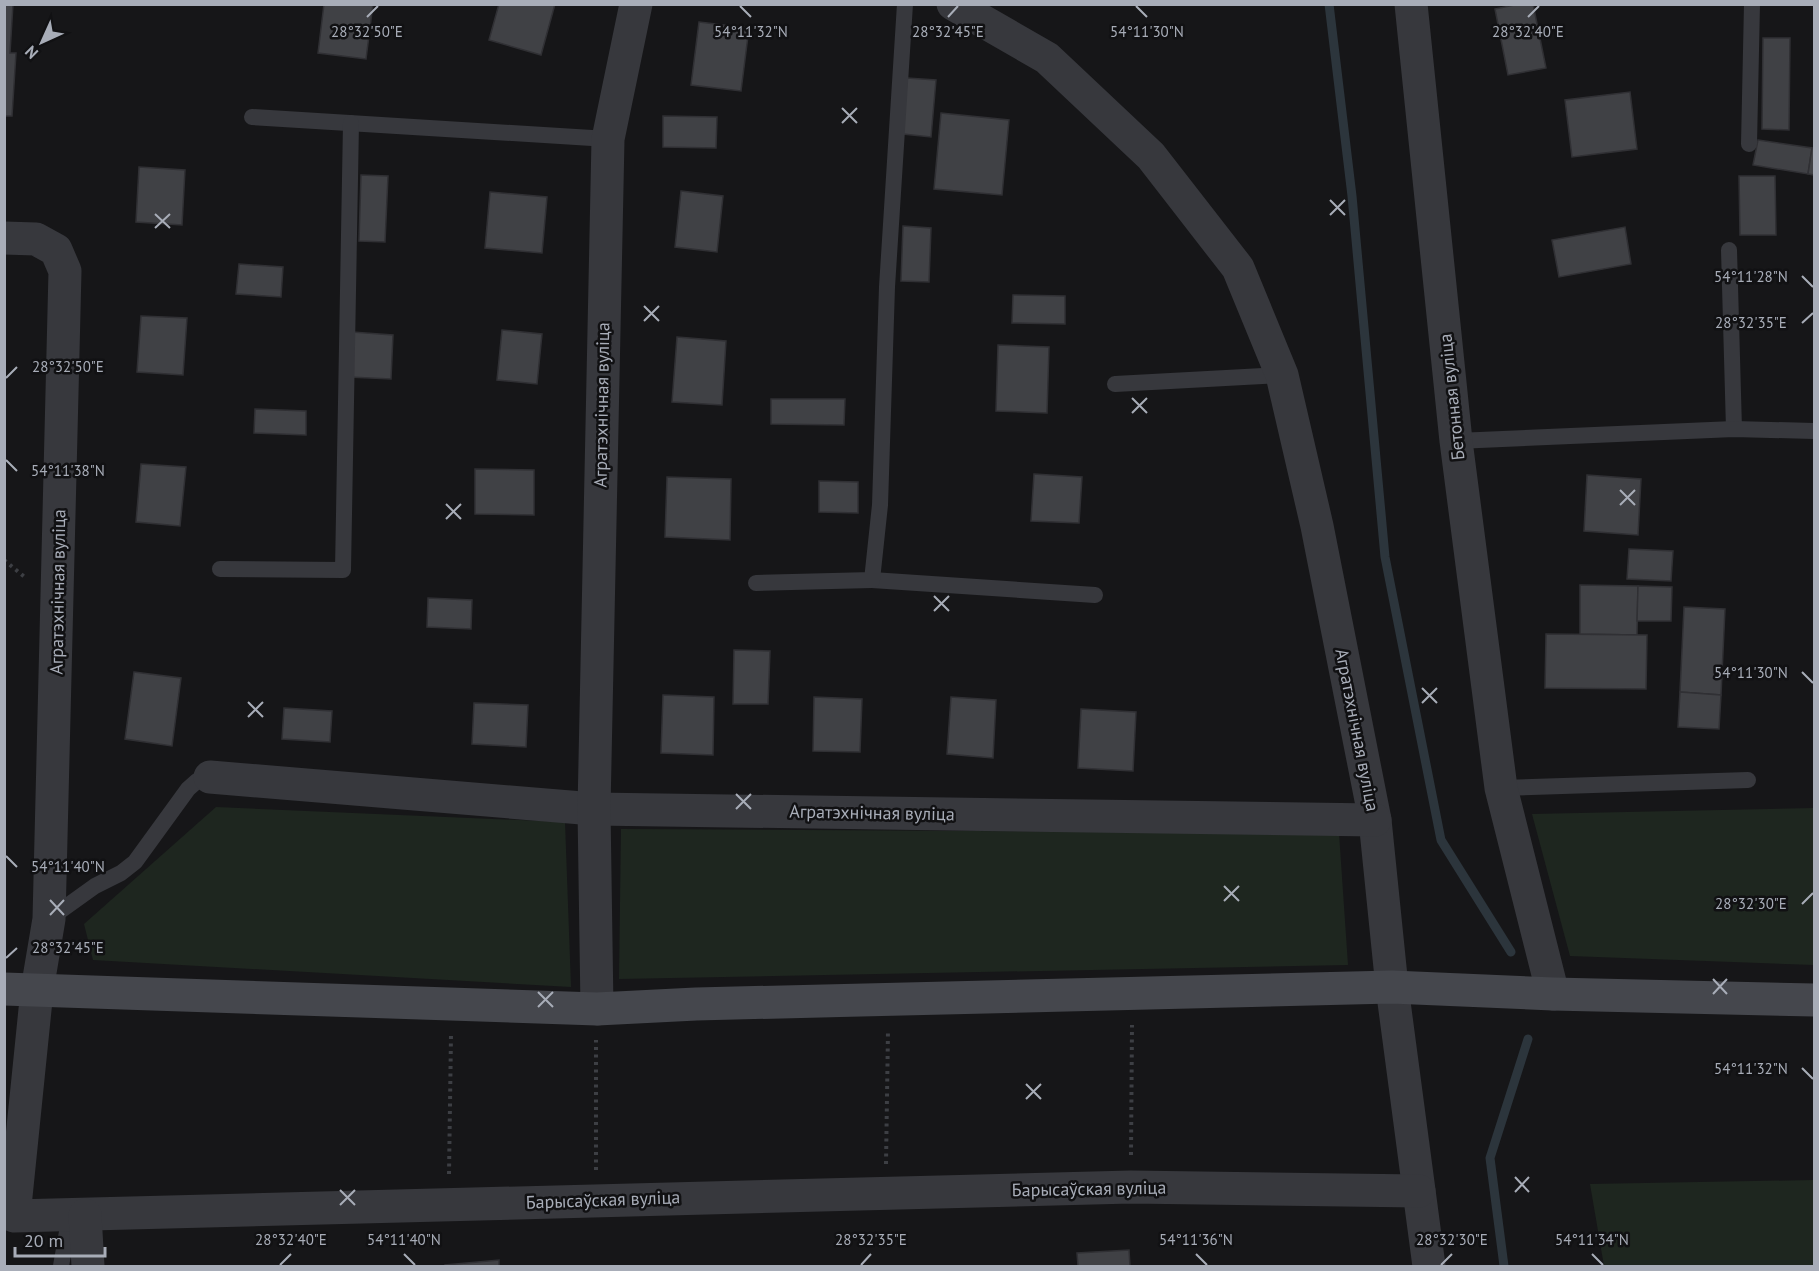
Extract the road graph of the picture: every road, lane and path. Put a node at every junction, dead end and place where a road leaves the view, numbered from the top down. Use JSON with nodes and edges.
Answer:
{"nodes":[{"id":1,"x":636,"y":4,"type":"edge"},
{"id":2,"x":905,"y":4,"type":"edge"},
{"id":3,"x":953,"y":4,"type":"edge"},
{"id":4,"x":1411,"y":4,"type":"edge"},
{"id":5,"x":1752,"y":4,"type":"edge"},
{"id":6,"x":252,"y":117,"type":"dead end"},
{"id":7,"x":351,"y":123,"type":"junction"},
{"id":8,"x":608,"y":139,"type":"junction"},
{"id":9,"x":1749,"y":144,"type":"dead end"},
{"id":10,"x":4,"y":238,"type":"edge"},
{"id":11,"x":1730,"y":250,"type":"dead end"},
{"id":12,"x":1282,"y":375,"type":"junction"},
{"id":13,"x":1115,"y":384,"type":"dead end"},
{"id":14,"x":1734,"y":429,"type":"junction"},
{"id":15,"x":1815,"y":431,"type":"edge"},
{"id":16,"x":1456,"y":441,"type":"junction"},
{"id":17,"x":220,"y":569,"type":"dead end"},
{"id":18,"x":872,"y":580,"type":"junction"},
{"id":19,"x":756,"y":584,"type":"dead end"},
{"id":20,"x":1095,"y":595,"type":"dead end"},
{"id":21,"x":210,"y":777,"type":"joint"},
{"id":22,"x":1748,"y":780,"type":"dead end"},
{"id":23,"x":1501,"y":788,"type":"junction"},
{"id":24,"x":594,"y":809,"type":"junction"},
{"id":25,"x":1375,"y":820,"type":"junction"},
{"id":26,"x":49,"y":919,"type":"junction"},
{"id":27,"x":1392,"y":987,"type":"junction"},
{"id":28,"x":4,"y":989,"type":"edge"},
{"id":29,"x":37,"y":990,"type":"junction"},
{"id":30,"x":1133,"y":994,"type":"junction"},
{"id":31,"x":1553,"y":994,"type":"junction"},
{"id":32,"x":888,"y":1000,"type":"junction"},
{"id":33,"x":1815,"y":1000,"type":"edge"},
{"id":34,"x":451,"y":1004,"type":"junction"},
{"id":35,"x":597,"y":1009,"type":"junction"},
{"id":36,"x":1131,"y":1187,"type":"junction"},
{"id":37,"x":1419,"y":1191,"type":"junction"},
{"id":38,"x":886,"y":1193,"type":"junction"},
{"id":39,"x":596,"y":1200,"type":"junction"},
{"id":40,"x":448,"y":1204,"type":"junction"},
{"id":41,"x":9,"y":1215,"type":"edge"},
{"id":42,"x":78,"y":1215,"type":"junction"},
{"id":43,"x":61,"y":1266,"type":"edge"},
{"id":44,"x":87,"y":1266,"type":"edge"},
{"id":45,"x":1429,"y":1266,"type":"edge"}],
"edges":[{"from":1,"to":8,"type":"street","name":"Агратэхнічная вуліца"},
{"from":2,"to":18,"type":"lane"},
{"from":3,"to":12,"type":"street","name":"Агратэхнічная вуліца"},
{"from":4,"to":16,"type":"street","name":"Бетонная вуліца"},
{"from":5,"to":9,"type":"lane"},
{"from":6,"to":7,"type":"lane"},
{"from":7,"to":8,"type":"lane"},
{"from":7,"to":17,"type":"lane"},
{"from":8,"to":24,"type":"street","name":"Агратэхнічная вуліца"},
{"from":10,"to":26,"type":"street","name":"Агратэхнічная вуліца"},
{"from":11,"to":14,"type":"lane"},
{"from":12,"to":13,"type":"lane"},
{"from":12,"to":25,"type":"street","name":"Агратэхнічная вуліца"},
{"from":14,"to":15,"type":"lane"},
{"from":14,"to":16,"type":"lane"},
{"from":16,"to":23,"type":"street","name":"Бетонная вуліца"},
{"from":18,"to":19,"type":"lane"},
{"from":18,"to":20,"type":"lane"},
{"from":21,"to":24,"type":"street","name":"Агратэхнічная вуліца"},
{"from":21,"to":26,"type":"lane"},
{"from":22,"to":23,"type":"lane"},
{"from":23,"to":31,"type":"street","name":"Бетонная вуліца"},
{"from":24,"to":25,"type":"street","name":"Агратэхнічная вуліца"},
{"from":24,"to":35,"type":"street","name":"Агратэхнічная вуліца"},
{"from":25,"to":27,"type":"street"},
{"from":26,"to":29,"type":"street","name":"Агратэхнічная вуліца"},
{"from":27,"to":30,"type":"street"},
{"from":27,"to":31,"type":"street"},
{"from":27,"to":37,"type":"street"},
{"from":28,"to":29,"type":"street"},
{"from":29,"to":34,"type":"street"},
{"from":29,"to":41,"type":"street","name":"Барысаўская вуліца"},
{"from":30,"to":32,"type":"street"},
{"from":30,"to":36,"type":"path"},
{"from":31,"to":33,"type":"street"},
{"from":32,"to":35,"type":"street"},
{"from":32,"to":38,"type":"path"},
{"from":34,"to":35,"type":"street"},
{"from":34,"to":40,"type":"path"},
{"from":35,"to":39,"type":"path"},
{"from":36,"to":37,"type":"street","name":"Барысаўская вуліца"},
{"from":36,"to":38,"type":"street","name":"Барысаўская вуліца"},
{"from":37,"to":45,"type":"street"},
{"from":38,"to":39,"type":"street","name":"Барысаўская вуліца"},
{"from":39,"to":40,"type":"street","name":"Барысаўская вуліца"},
{"from":40,"to":42,"type":"street","name":"Барысаўская вуліца"},
{"from":41,"to":42,"type":"street","name":"Барысаўская вуліца"},
{"from":42,"to":43,"type":"lane"},
{"from":42,"to":44,"type":"street"}]}
